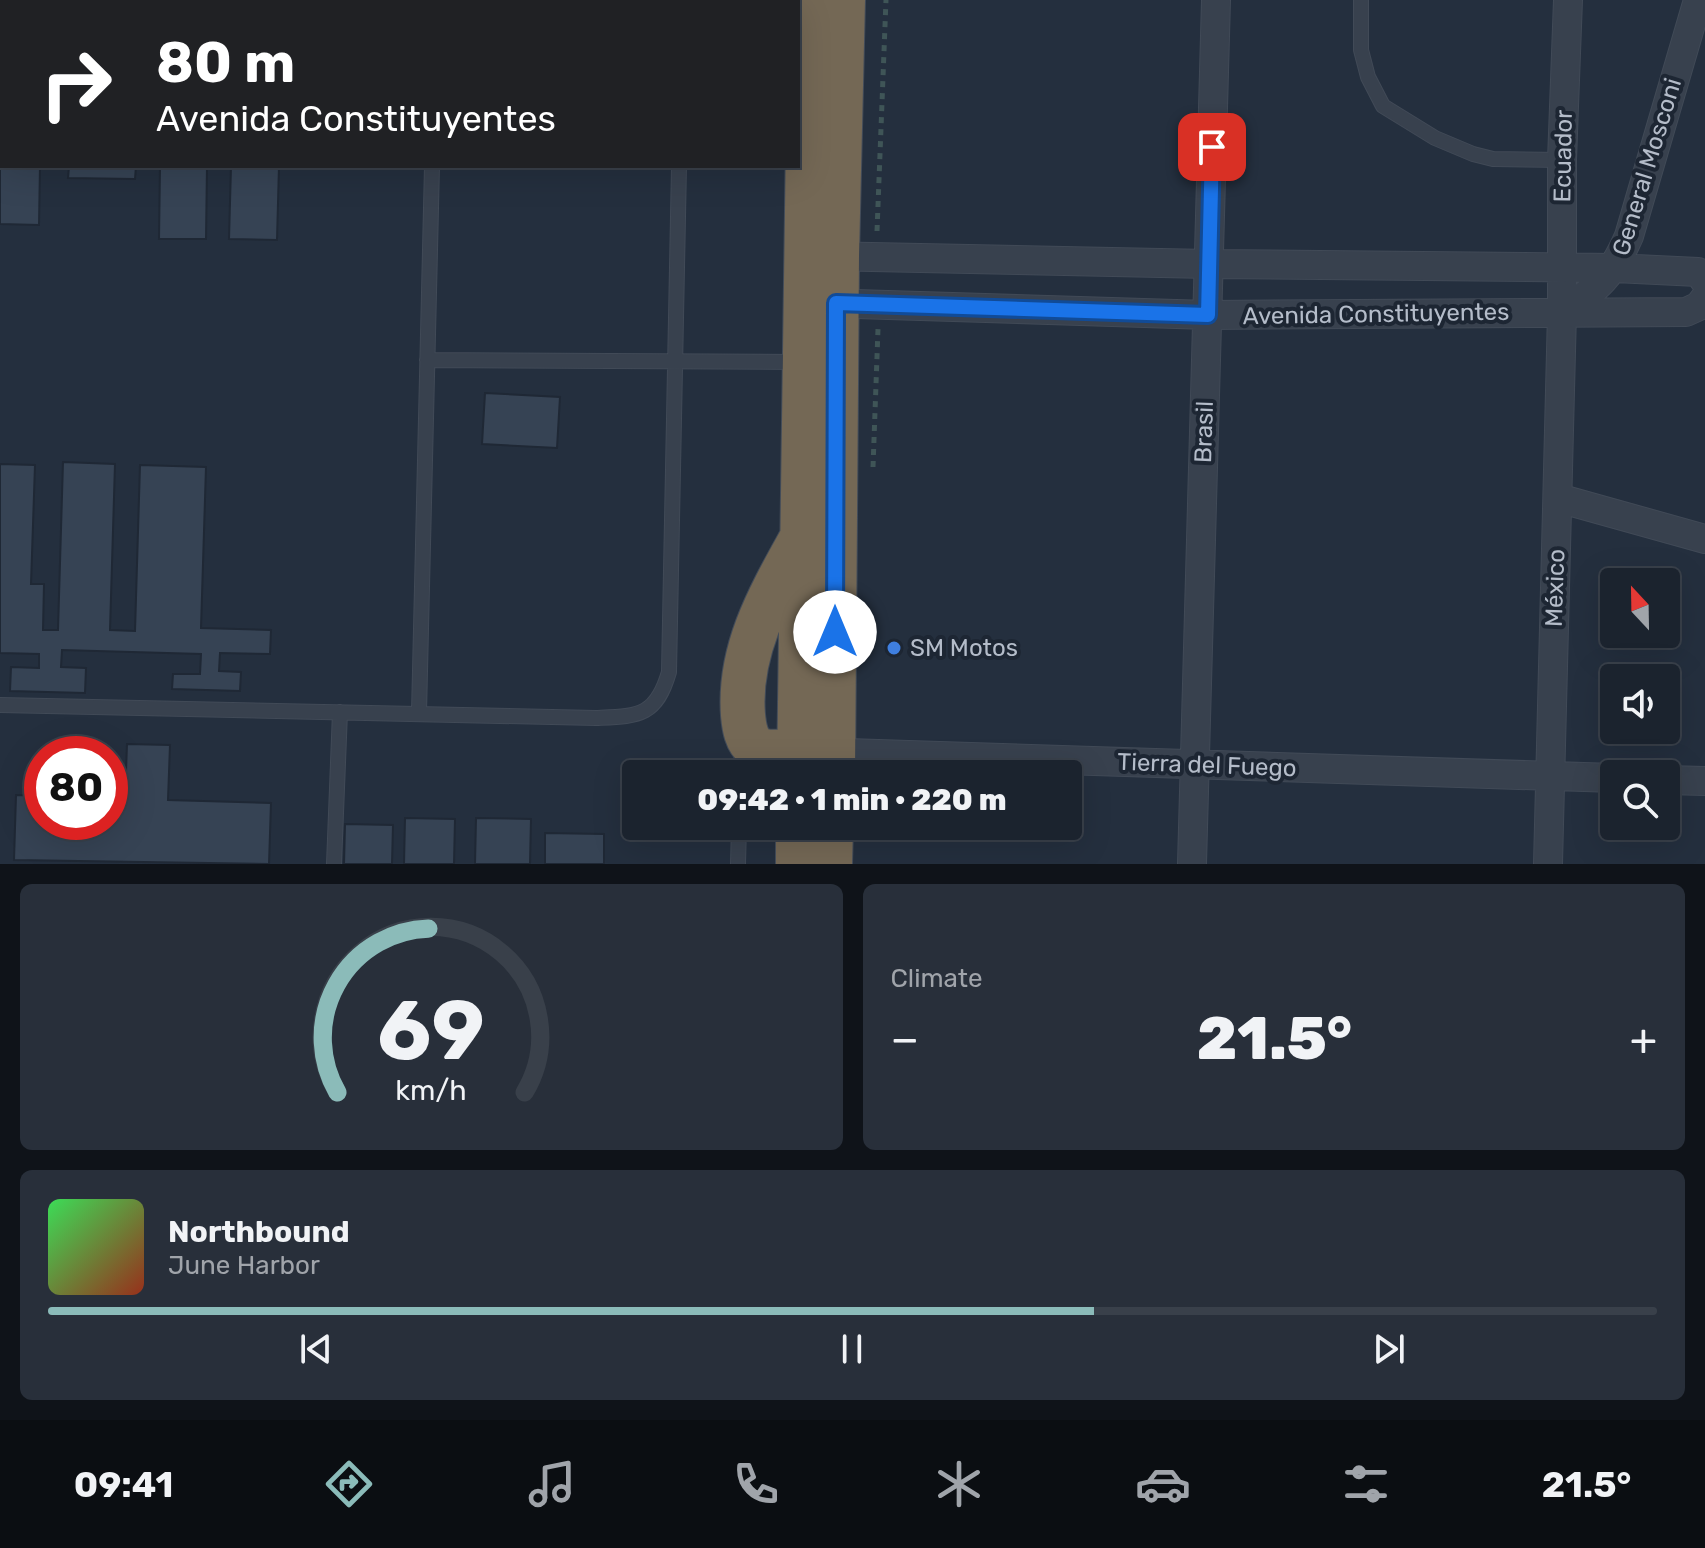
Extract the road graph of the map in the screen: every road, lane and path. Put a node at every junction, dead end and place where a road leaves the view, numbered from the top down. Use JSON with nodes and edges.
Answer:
{"nodes":[{"id":1,"x":810,"y":0,"type":"edge"},
{"id":2,"x":843,"y":0,"type":"edge"},
{"id":3,"x":886,"y":0,"type":"edge"},
{"id":4,"x":1216,"y":0,"type":"edge"},
{"id":5,"x":1361,"y":0,"type":"edge"},
{"id":6,"x":1568,"y":0,"type":"edge"},
{"id":7,"x":1698,"y":0,"type":"edge"},
{"id":8,"x":1562,"y":160,"type":"junction"},
{"id":9,"x":432,"y":168,"type":"edge"},
{"id":10,"x":679,"y":168,"type":"edge"},
{"id":11,"x":840,"y":256,"type":"junction"},
{"id":12,"x":1209,"y":264,"type":"junction"},
{"id":13,"x":1562,"y":268,"type":"junction"},
{"id":14,"x":1615,"y":268,"type":"junction"},
{"id":15,"x":1705,"y":281,"type":"edge"},
{"id":16,"x":1705,"y":298,"type":"edge"},
{"id":17,"x":840,"y":304,"type":"junction"},
{"id":18,"x":1562,"y":312,"type":"junction"},
{"id":19,"x":1208,"y":315,"type":"junction"},
{"id":20,"x":427,"y":360,"type":"junction"},
{"id":21,"x":677,"y":362,"type":"junction"},
{"id":22,"x":820,"y":362,"type":"junction"},
{"id":23,"x":873,"y":475,"type":"dead end"},
{"id":24,"x":1558,"y":498,"type":"junction"},
{"id":25,"x":803,"y":535,"type":"junction"},
{"id":26,"x":1705,"y":539,"type":"edge"},
{"id":27,"x":0,"y":705,"type":"edge"},
{"id":28,"x":340,"y":712,"type":"junction"},
{"id":29,"x":419,"y":713,"type":"junction"},
{"id":30,"x":781,"y":757,"type":"edge"},
{"id":31,"x":1195,"y":765,"type":"junction"},
{"id":32,"x":1550,"y":776,"type":"junction"},
{"id":33,"x":1600,"y":778,"type":"edge"},
{"id":34,"x":1680,"y":780,"type":"edge"},
{"id":35,"x":1705,"y":781,"type":"edge"},
{"id":36,"x":739,"y":840,"type":"edge"},
{"id":37,"x":798,"y":840,"type":"edge"},
{"id":38,"x":831,"y":840,"type":"edge"},
{"id":39,"x":334,"y":864,"type":"edge"},
{"id":40,"x":738,"y":864,"type":"edge"},
{"id":41,"x":798,"y":864,"type":"edge"},
{"id":42,"x":830,"y":864,"type":"edge"},
{"id":43,"x":1192,"y":864,"type":"edge"},
{"id":44,"x":1548,"y":864,"type":"edge"}],
"edges":[{"from":1,"to":11,"type":"highway"},
{"from":2,"to":11,"type":"highway"},
{"from":3,"to":11,"type":"path"},
{"from":4,"to":12,"type":"street","name":"Brasil"},
{"from":5,"to":8,"type":"lane"},
{"from":6,"to":8,"type":"street","name":"Ecuador"},
{"from":7,"to":14,"type":"street","name":"General Mosconi"},
{"from":8,"to":13,"type":"street","name":"Ecuador"},
{"from":9,"to":20,"type":"lane"},
{"from":10,"to":21,"type":"lane"},
{"from":11,"to":12,"type":"street","name":"Avenida Constituyentes"},
{"from":11,"to":17,"type":"highway"},
{"from":12,"to":13,"type":"street","name":"Avenida Constituyentes"},
{"from":12,"to":19,"type":"street","name":"Brasil"},
{"from":13,"to":14,"type":"street","name":"Avenida Constituyentes"},
{"from":13,"to":18,"type":"street","name":"Ecuador"},
{"from":14,"to":15,"type":"street","name":"Avenida Constituyentes"},
{"from":14,"to":18,"type":"street","name":"General Mosconi"},
{"from":16,"to":18,"type":"street","name":"Avenida Constituyentes"},
{"from":17,"to":19,"type":"street","name":"Avenida Constituyentes"},
{"from":17,"to":22,"type":"highway"},
{"from":17,"to":23,"type":"path"},
{"from":18,"to":19,"type":"street","name":"Avenida Constituyentes"},
{"from":18,"to":24,"type":"street","name":"México"},
{"from":19,"to":31,"type":"street","name":"Brasil"},
{"from":20,"to":21,"type":"lane"},
{"from":20,"to":29,"type":"lane"},
{"from":21,"to":22,"type":"lane"},
{"from":21,"to":29,"type":"lane"},
{"from":22,"to":25,"type":"highway"},
{"from":22,"to":30,"type":"highway"},
{"from":24,"to":26,"type":"street"},
{"from":24,"to":32,"type":"street","name":"México"},
{"from":25,"to":30,"type":"highway"},
{"from":25,"to":30,"type":"highway"},
{"from":27,"to":28,"type":"lane"},
{"from":28,"to":29,"type":"lane"},
{"from":28,"to":39,"type":"lane"},
{"from":30,"to":31,"type":"street","name":"Tierra del Fuego"},
{"from":31,"to":32,"type":"street","name":"Tierra del Fuego"},
{"from":31,"to":43,"type":"street","name":"Brasil"},
{"from":32,"to":33,"type":"street","name":"Tierra del Fuego"},
{"from":32,"to":44,"type":"street","name":"México"},
{"from":34,"to":35,"type":"street"},
{"from":36,"to":40,"type":"lane"},
{"from":37,"to":41,"type":"highway"},
{"from":38,"to":42,"type":"highway"}]}
